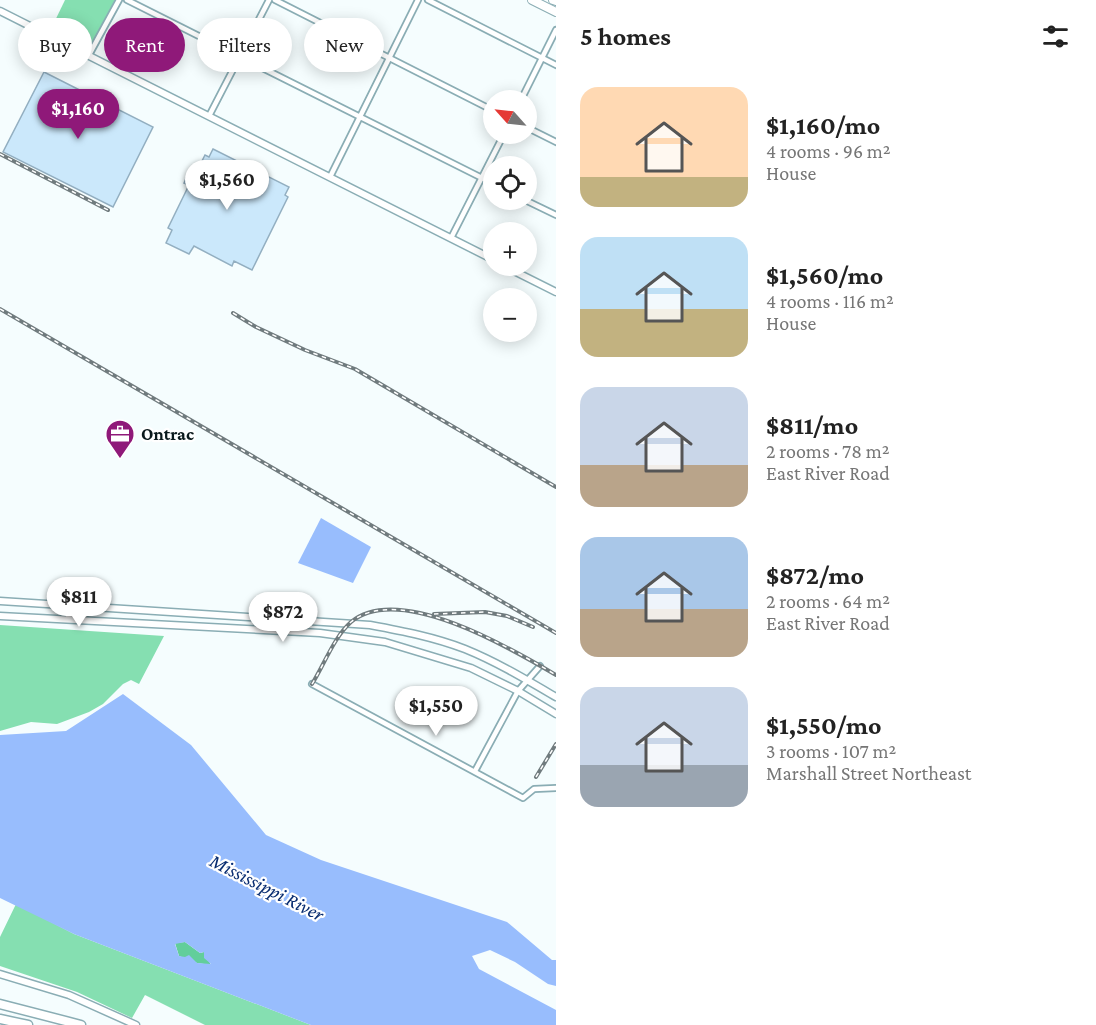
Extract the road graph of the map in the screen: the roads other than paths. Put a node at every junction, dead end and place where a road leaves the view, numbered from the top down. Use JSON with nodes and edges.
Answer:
{"nodes":[{"id":1,"x":119,"y":0,"type":"edge"},
{"id":2,"x":128,"y":0,"type":"edge"},
{"id":3,"x":269,"y":0,"type":"edge"},
{"id":4,"x":275,"y":0,"type":"edge"},
{"id":5,"x":418,"y":0,"type":"edge"},
{"id":6,"x":428,"y":0,"type":"edge"},
{"id":7,"x":532,"y":0,"type":"edge"},
{"id":8,"x":0,"y":11,"type":"edge"},
{"id":9,"x":556,"y":12,"type":"edge"},
{"id":10,"x":260,"y":18,"type":"edge"},
{"id":11,"x":18,"y":20,"type":"edge"},
{"id":12,"x":556,"y":30,"type":"edge"},
{"id":13,"x":197,"y":34,"type":"edge"},
{"id":14,"x":92,"y":50,"type":"edge"},
{"id":15,"x":92,"y":57,"type":"edge"},
{"id":16,"x":542,"y":58,"type":"junction"},
{"id":17,"x":389,"y":59,"type":"junction"},
{"id":18,"x":556,"y":65,"type":"edge"},
{"id":19,"x":232,"y":72,"type":"edge"},
{"id":20,"x":271,"y":72,"type":"edge"},
{"id":21,"x":526,"y":90,"type":"edge"},
{"id":22,"x":483,"y":106,"type":"edge"},
{"id":23,"x":209,"y":116,"type":"junction"},
{"id":24,"x":360,"y":117,"type":"junction"},
{"id":25,"x":537,"y":132,"type":"edge"},
{"id":26,"x":556,"y":142,"type":"edge"},
{"id":27,"x":499,"y":144,"type":"edge"},
{"id":28,"x":330,"y":177,"type":"junction"},
{"id":29,"x":482,"y":178,"type":"junction"},
{"id":30,"x":537,"y":206,"type":"edge"},
{"id":31,"x":556,"y":215,"type":"edge"},
{"id":32,"x":451,"y":238,"type":"junction"},
{"id":33,"x":483,"y":254,"type":"edge"},
{"id":34,"x":524,"y":276,"type":"edge"},
{"id":35,"x":556,"y":292,"type":"edge"},
{"id":36,"x":0,"y":601,"type":"edge"},
{"id":37,"x":92,"y":608,"type":"junction"},
{"id":38,"x":0,"y":616,"type":"edge"},
{"id":39,"x":48,"y":619,"type":"junction"},
{"id":40,"x":540,"y":666,"type":"dead end"},
{"id":41,"x":528,"y":681,"type":"junction"},
{"id":42,"x":312,"y":684,"type":"dead end"},
{"id":43,"x":518,"y":692,"type":"junction"},
{"id":44,"x":556,"y":697,"type":"edge"},
{"id":45,"x":556,"y":714,"type":"edge"},
{"id":46,"x":475,"y":771,"type":"junction"},
{"id":47,"x":556,"y":788,"type":"edge"},
{"id":48,"x":0,"y":974,"type":"edge"},
{"id":49,"x":0,"y":1004,"type":"edge"},
{"id":50,"x":0,"y":1018,"type":"edge"},
{"id":51,"x":28,"y":1025,"type":"edge"},
{"id":52,"x":81,"y":1025,"type":"edge"},
{"id":53,"x":136,"y":1025,"type":"edge"}],
"edges":[{"from":1,"to":14,"type":"street"},
{"from":2,"to":13,"type":"street"},
{"from":3,"to":10,"type":"street"},
{"from":4,"to":17,"type":"street"},
{"from":5,"to":17,"type":"street"},
{"from":6,"to":16,"type":"street"},
{"from":7,"to":9,"type":"main road"},
{"from":8,"to":11,"type":"street"},
{"from":12,"to":16,"type":"street"},
{"from":15,"to":23,"type":"street"},
{"from":16,"to":18,"type":"street"},
{"from":16,"to":21,"type":"street"},
{"from":17,"to":22,"type":"street"},
{"from":17,"to":24,"type":"street"},
{"from":19,"to":23,"type":"street"},
{"from":20,"to":24,"type":"street"},
{"from":23,"to":28,"type":"street"},
{"from":24,"to":28,"type":"street"},
{"from":24,"to":29,"type":"street"},
{"from":25,"to":26,"type":"street"},
{"from":27,"to":29,"type":"street"},
{"from":28,"to":32,"type":"street"},
{"from":29,"to":32,"type":"street"},
{"from":30,"to":31,"type":"street"},
{"from":32,"to":33,"type":"street"},
{"from":34,"to":35,"type":"street"},
{"from":36,"to":37,"type":"street"},
{"from":37,"to":39,"type":"street"},
{"from":37,"to":41,"type":"street"},
{"from":38,"to":39,"type":"street"},
{"from":39,"to":43,"type":"street"},
{"from":40,"to":41,"type":"street"},
{"from":41,"to":43,"type":"street"},
{"from":41,"to":44,"type":"street"},
{"from":42,"to":46,"type":"street"},
{"from":43,"to":45,"type":"street"},
{"from":43,"to":46,"type":"street"},
{"from":46,"to":47,"type":"street"},
{"from":48,"to":53,"type":"street"},
{"from":49,"to":52,"type":"highway"},
{"from":50,"to":51,"type":"highway"}]}
